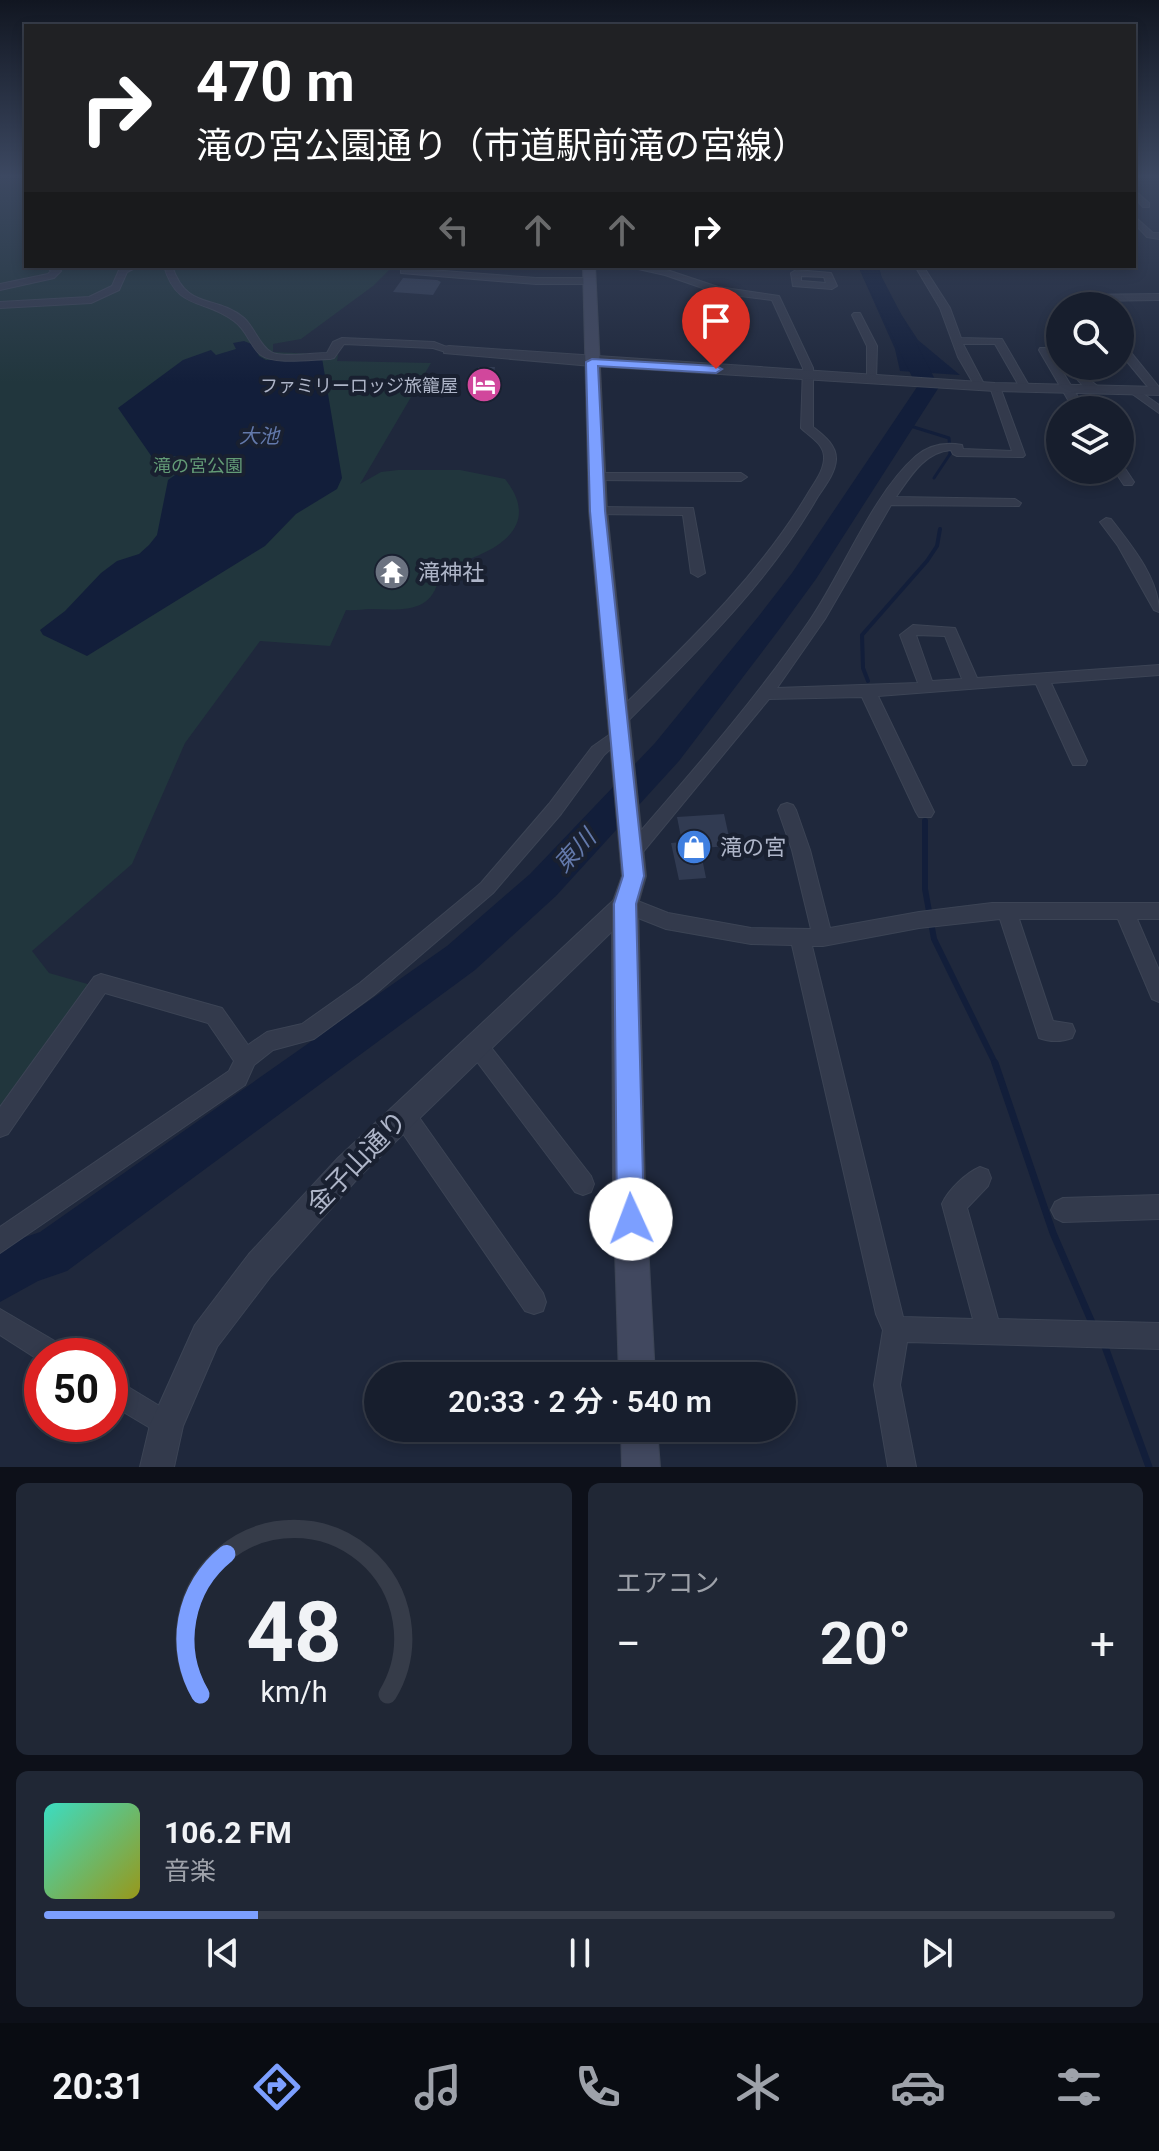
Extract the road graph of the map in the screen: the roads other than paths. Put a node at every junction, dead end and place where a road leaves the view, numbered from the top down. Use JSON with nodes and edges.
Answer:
{"nodes":[{"id":1,"x":53,"y":268,"type":"edge"},
{"id":2,"x":129,"y":268,"type":"edge"},
{"id":3,"x":169,"y":268,"type":"edge"},
{"id":4,"x":531,"y":268,"type":"edge"},
{"id":5,"x":650,"y":268,"type":"edge"},
{"id":6,"x":920,"y":268,"type":"edge"},
{"id":7,"x":437,"y":270,"type":"edge"},
{"id":8,"x":671,"y":270,"type":"edge"},
{"id":9,"x":404,"y":271,"type":"dead end"},
{"id":10,"x":590,"y":274,"type":"edge"},
{"id":11,"x":722,"y":279,"type":"dead end"},
{"id":12,"x":528,"y":281,"type":"junction"},
{"id":13,"x":0,"y":287,"type":"edge"},
{"id":14,"x":714,"y":293,"type":"junction"},
{"id":15,"x":1134,"y":297,"type":"edge"},
{"id":16,"x":1159,"y":297,"type":"edge"},
{"id":17,"x":0,"y":305,"type":"edge"},
{"id":18,"x":857,"y":315,"type":"dead end"},
{"id":19,"x":958,"y":341,"type":"junction"},
{"id":20,"x":449,"y":350,"type":"joint"},
{"id":21,"x":1044,"y":350,"type":"dead end"},
{"id":22,"x":592,"y":362,"type":"junction"},
{"id":23,"x":1134,"y":363,"type":"edge"},
{"id":24,"x":809,"y":375,"type":"junction"},
{"id":25,"x":872,"y":379,"type":"junction"},
{"id":26,"x":1083,"y":380,"type":"edge"},
{"id":27,"x":982,"y":386,"type":"junction"},
{"id":28,"x":1026,"y":389,"type":"junction"},
{"id":29,"x":1068,"y":391,"type":"junction"},
{"id":30,"x":1097,"y":391,"type":"junction"},
{"id":31,"x":1135,"y":391,"type":"junction"},
{"id":32,"x":1158,"y":391,"type":"edge"},
{"id":33,"x":1071,"y":396,"type":"edge"},
{"id":34,"x":1159,"y":410,"type":"edge"},
{"id":35,"x":596,"y":477,"type":"junction"},
{"id":36,"x":741,"y":477,"type":"dead end"},
{"id":37,"x":889,"y":501,"type":"junction"},
{"id":38,"x":1015,"y":503,"type":"dead end"},
{"id":39,"x":598,"y":511,"type":"junction"},
{"id":40,"x":1106,"y":522,"type":"dead end"},
{"id":41,"x":698,"y":573,"type":"dead end"},
{"id":42,"x":1159,"y":607,"type":"edge"},
{"id":43,"x":1159,"y":670,"type":"edge"},
{"id":44,"x":1041,"y":679,"type":"junction"},
{"id":45,"x":972,"y":684,"type":"junction"},
{"id":46,"x":927,"y":687,"type":"junction"},
{"id":47,"x":867,"y":690,"type":"junction"},
{"id":48,"x":765,"y":694,"type":"junction"},
{"id":49,"x":620,"y":736,"type":"junction"},
{"id":50,"x":1079,"y":761,"type":"dead end"},
{"id":51,"x":787,"y":810,"type":"dead end"},
{"id":52,"x":925,"y":812,"type":"dead end"},
{"id":53,"x":631,"y":843,"type":"junction"},
{"id":54,"x":625,"y":904,"type":"junction"},
{"id":55,"x":1124,"y":910,"type":"junction"},
{"id":56,"x":1007,"y":911,"type":"junction"},
{"id":57,"x":1159,"y":911,"type":"edge"},
{"id":58,"x":800,"y":937,"type":"junction"},
{"id":59,"x":823,"y":938,"type":"junction"},
{"id":60,"x":1159,"y":993,"type":"edge"},
{"id":61,"x":1065,"y":1031,"type":"dead end"},
{"id":62,"x":476,"y":1044,"type":"junction"},
{"id":63,"x":246,"y":1060,"type":"junction"},
{"id":64,"x":403,"y":1114,"type":"junction"},
{"id":65,"x":0,"y":1126,"type":"edge"},
{"id":66,"x":980,"y":1178,"type":"dead end"},
{"id":67,"x":583,"y":1184,"type":"dead end"},
{"id":68,"x":1159,"y":1207,"type":"edge"},
{"id":69,"x":1063,"y":1210,"type":"dead end"},
{"id":70,"x":0,"y":1241,"type":"edge"},
{"id":71,"x":534,"y":1302,"type":"dead end"},
{"id":72,"x":5,"y":1329,"type":"edge"},
{"id":73,"x":896,"y":1329,"type":"junction"},
{"id":74,"x":989,"y":1331,"type":"junction"},
{"id":75,"x":1159,"y":1336,"type":"edge"},
{"id":76,"x":24,"y":1339,"type":"edge"},
{"id":77,"x":636,"y":1362,"type":"edge"},
{"id":78,"x":128,"y":1400,"type":"edge"},
{"id":79,"x":167,"y":1425,"type":"junction"},
{"id":80,"x":640,"y":1442,"type":"edge"},
{"id":81,"x":157,"y":1467,"type":"edge"},
{"id":82,"x":641,"y":1467,"type":"edge"},
{"id":83,"x":902,"y":1467,"type":"edge"}],
"edges":[{"from":1,"to":13,"type":"street"},
{"from":2,"to":17,"type":"street"},
{"from":3,"to":20,"type":"street"},
{"from":4,"to":12,"type":"street"},
{"from":5,"to":8,"type":"street"},
{"from":6,"to":19,"type":"street"},
{"from":7,"to":9,"type":"street"},
{"from":7,"to":12,"type":"street"},
{"from":8,"to":14,"type":"street"},
{"from":10,"to":12,"type":"street"},
{"from":10,"to":22,"type":"main road"},
{"from":11,"to":14,"type":"street"},
{"from":14,"to":24,"type":"street"},
{"from":15,"to":16,"type":"street"},
{"from":18,"to":25,"type":"street"},
{"from":19,"to":27,"type":"street"},
{"from":19,"to":28,"type":"street"},
{"from":20,"to":22,"type":"street"},
{"from":21,"to":29,"type":"street"},
{"from":22,"to":24,"type":"street"},
{"from":22,"to":35,"type":"main road"},
{"from":23,"to":32,"type":"street"},
{"from":24,"to":25,"type":"street"},
{"from":24,"to":49,"type":"street"},
{"from":25,"to":27,"type":"street"},
{"from":26,"to":30,"type":"street"},
{"from":27,"to":28,"type":"street"},
{"from":27,"to":37,"type":"street"},
{"from":28,"to":29,"type":"street"},
{"from":29,"to":30,"type":"street"},
{"from":29,"to":33,"type":"street"},
{"from":30,"to":31,"type":"street"},
{"from":31,"to":32,"type":"street"},
{"from":31,"to":34,"type":"street"},
{"from":35,"to":36,"type":"street"},
{"from":35,"to":39,"type":"main road"},
{"from":37,"to":38,"type":"street"},
{"from":37,"to":48,"type":"street"},
{"from":39,"to":41,"type":"street"},
{"from":39,"to":49,"type":"main road"},
{"from":40,"to":42,"type":"street"},
{"from":43,"to":44,"type":"street"},
{"from":44,"to":45,"type":"street"},
{"from":44,"to":50,"type":"street"},
{"from":45,"to":46,"type":"street"},
{"from":45,"to":46,"type":"street"},
{"from":46,"to":47,"type":"street"},
{"from":47,"to":48,"type":"street"},
{"from":47,"to":52,"type":"street"},
{"from":48,"to":53,"type":"street"},
{"from":49,"to":53,"type":"main road"},
{"from":49,"to":63,"type":"street"},
{"from":51,"to":59,"type":"street"},
{"from":53,"to":54,"type":"main road"},
{"from":54,"to":58,"type":"street"},
{"from":54,"to":62,"type":"street","name":"金子山通り"},
{"from":54,"to":77,"type":"main road"},
{"from":55,"to":56,"type":"street"},
{"from":55,"to":57,"type":"street"},
{"from":55,"to":60,"type":"street"},
{"from":56,"to":59,"type":"street"},
{"from":56,"to":61,"type":"street"},
{"from":58,"to":59,"type":"street"},
{"from":58,"to":73,"type":"street"},
{"from":62,"to":64,"type":"street","name":"金子山通り"},
{"from":62,"to":67,"type":"street"},
{"from":63,"to":65,"type":"street"},
{"from":63,"to":70,"type":"street"},
{"from":64,"to":71,"type":"street"},
{"from":64,"to":79,"type":"street","name":"金子山通り"},
{"from":66,"to":74,"type":"street"},
{"from":68,"to":69,"type":"street"},
{"from":72,"to":76,"type":"street"},
{"from":73,"to":74,"type":"street"},
{"from":73,"to":83,"type":"street"},
{"from":74,"to":75,"type":"street"},
{"from":78,"to":79,"type":"street"},
{"from":79,"to":81,"type":"street","name":"金子山通り"},
{"from":80,"to":82,"type":"main road"}]}
